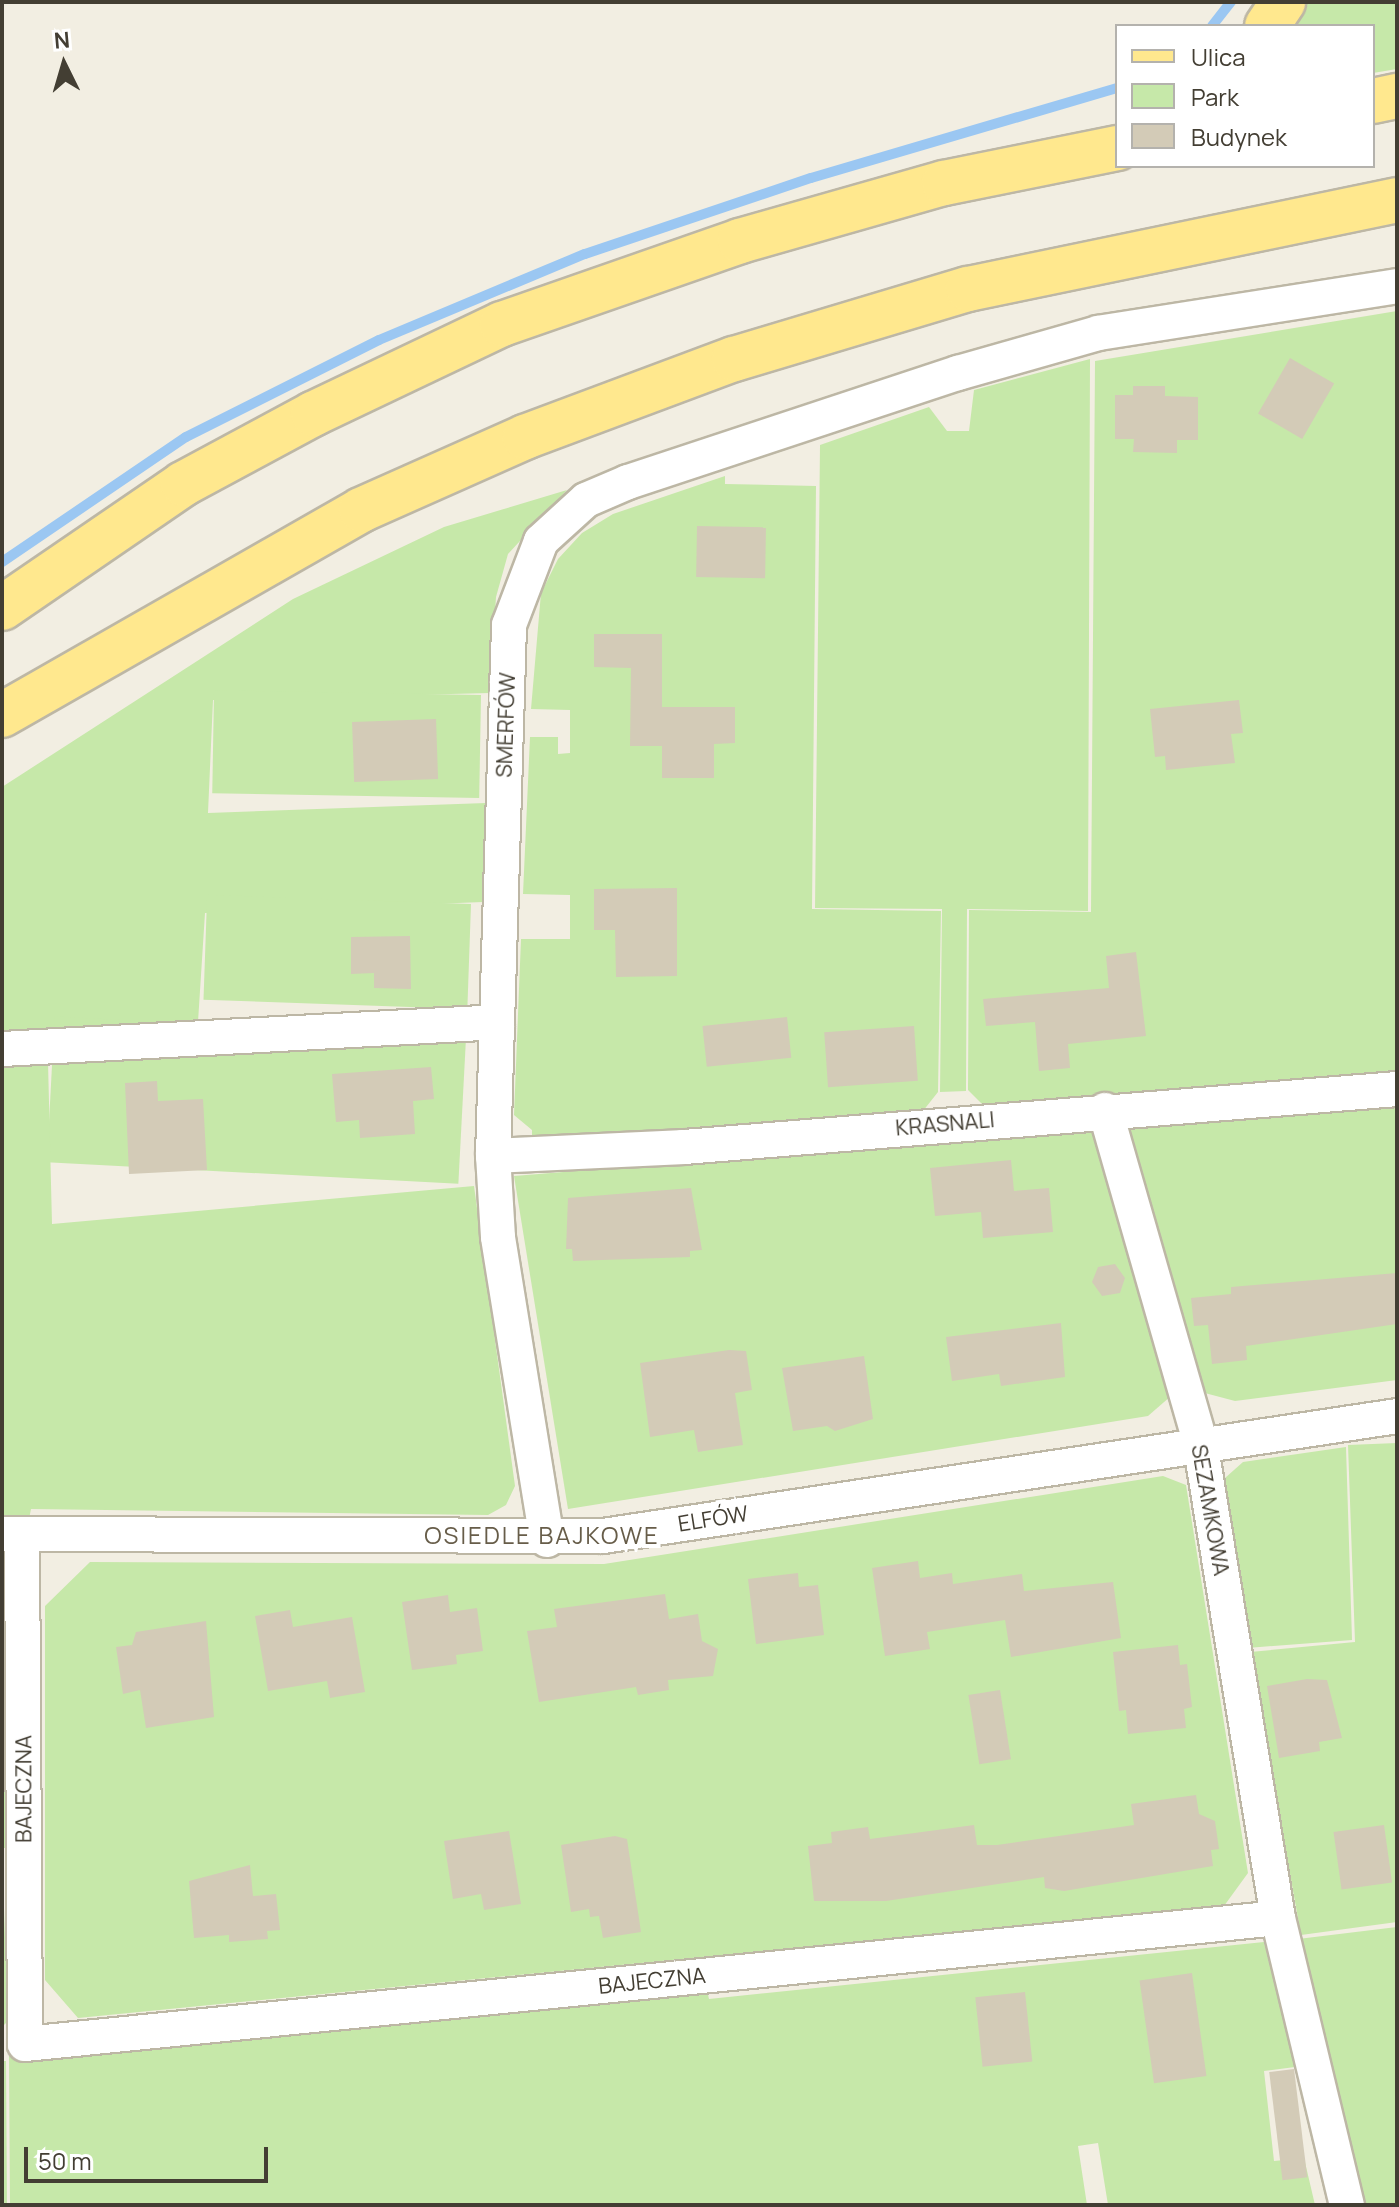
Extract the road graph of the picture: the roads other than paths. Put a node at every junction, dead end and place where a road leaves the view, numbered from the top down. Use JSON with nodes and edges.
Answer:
{"nodes":[{"id":1,"x":1283,"y":2,"type":"edge"},
{"id":2,"x":1268,"y":24,"type":"edge"},
{"id":3,"x":1397,"y":96,"type":"edge"},
{"id":4,"x":1375,"y":101,"type":"edge"},
{"id":5,"x":1115,"y":137,"type":"edge"},
{"id":6,"x":1115,"y":148,"type":"edge"},
{"id":7,"x":1048,"y":161,"type":"junction"},
{"id":8,"x":1397,"y":200,"type":"edge"},
{"id":9,"x":1397,"y":286,"type":"edge"},
{"id":10,"x":2,"y":608,"type":"edge"},
{"id":11,"x":2,"y":715,"type":"edge"},
{"id":12,"x":497,"y":1022,"type":"junction"},
{"id":13,"x":2,"y":1049,"type":"edge"},
{"id":14,"x":1397,"y":1089,"type":"edge"},
{"id":15,"x":1105,"y":1110,"type":"junction"},
{"id":16,"x":493,"y":1156,"type":"junction"},
{"id":17,"x":1397,"y":1416,"type":"edge"},
{"id":18,"x":1200,"y":1442,"type":"junction"},
{"id":19,"x":12,"y":1534,"type":"edge"},
{"id":20,"x":547,"y":1540,"type":"junction"},
{"id":21,"x":1278,"y":1918,"type":"junction"},
{"id":22,"x":14,"y":2045,"type":"edge"},
{"id":23,"x":1347,"y":2205,"type":"edge"}],
"edges":[{"from":1,"to":2,"type":"main road"},
{"from":3,"to":4,"type":"main road"},
{"from":5,"to":7,"type":"main road"},
{"from":6,"to":7,"type":"main road"},
{"from":7,"to":10,"type":"main road"},
{"from":8,"to":11,"type":"main road"},
{"from":9,"to":12,"type":"street","name":"SMERFÓW"},
{"from":12,"to":13,"type":"street"},
{"from":12,"to":16,"type":"street","name":"SMERFÓW"},
{"from":14,"to":15,"type":"street","name":"KRASNALI"},
{"from":15,"to":16,"type":"street","name":"KRASNALI"},
{"from":15,"to":18,"type":"street","name":"SEZAMKOWA"},
{"from":16,"to":20,"type":"street","name":"SMERFÓW"},
{"from":17,"to":18,"type":"street","name":"ELFÓW"},
{"from":18,"to":20,"type":"street","name":"ELFÓW"},
{"from":18,"to":21,"type":"street","name":"SEZAMKOWA"},
{"from":19,"to":20,"type":"street","name":"ELFÓW"},
{"from":19,"to":22,"type":"street","name":"BAJECZNA"},
{"from":21,"to":22,"type":"street","name":"BAJECZNA"},
{"from":21,"to":23,"type":"street","name":"SEZAMKOWA"}]}
